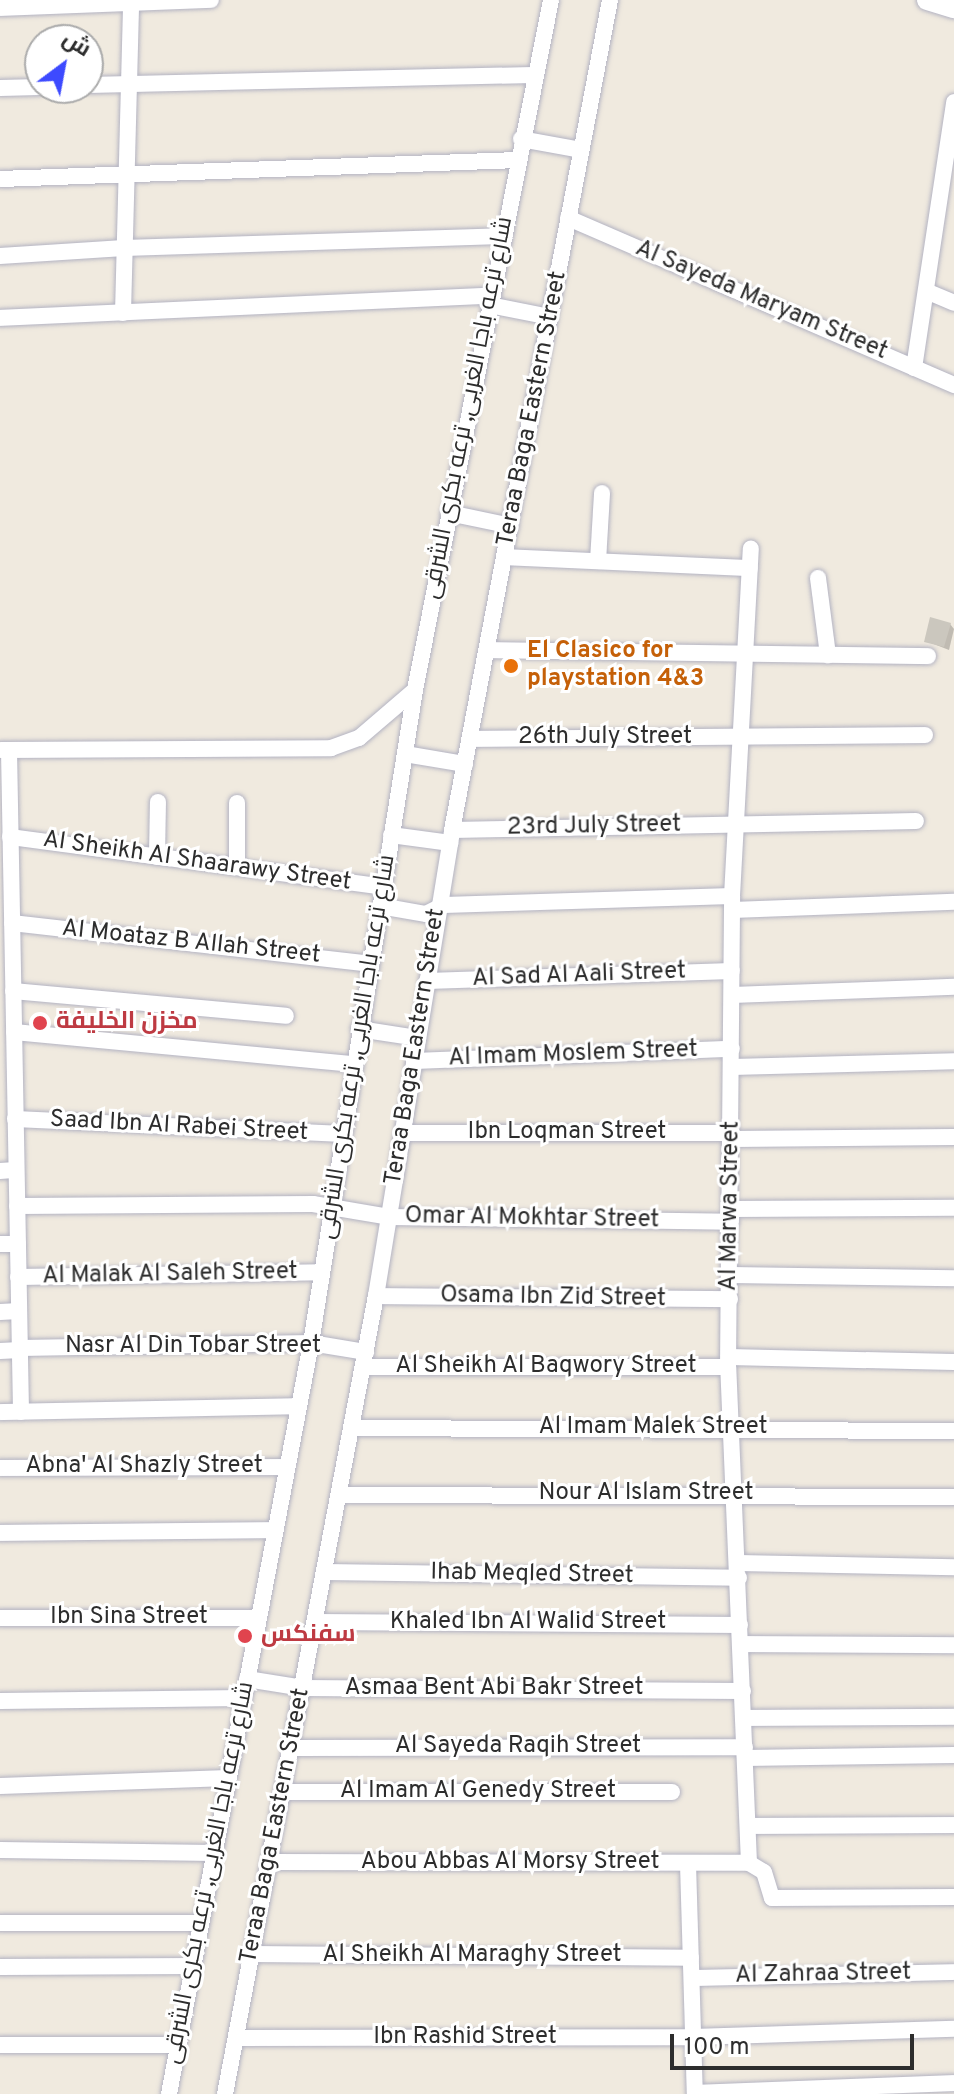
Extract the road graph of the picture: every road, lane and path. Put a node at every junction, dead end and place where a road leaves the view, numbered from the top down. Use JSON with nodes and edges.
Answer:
{"nodes":[{"id":1,"x":211,"y":0,"type":"edge"},
{"id":2,"x":551,"y":0,"type":"edge"},
{"id":3,"x":610,"y":0,"type":"edge"},
{"id":4,"x":927,"y":0,"type":"edge"},
{"id":5,"x":131,"y":2,"type":"edge"},
{"id":6,"x":0,"y":8,"type":"edge"},
{"id":7,"x":954,"y":8,"type":"edge"},
{"id":8,"x":533,"y":75,"type":"junction"},
{"id":9,"x":128,"y":84,"type":"junction"},
{"id":10,"x":104,"y":85,"type":"edge"},
{"id":11,"x":24,"y":87,"type":"edge"},
{"id":12,"x":0,"y":88,"type":"edge"},
{"id":13,"x":954,"y":102,"type":"edge"},
{"id":14,"x":521,"y":139,"type":"junction"},
{"id":15,"x":581,"y":150,"type":"junction"},
{"id":16,"x":517,"y":160,"type":"junction"},
{"id":17,"x":124,"y":176,"type":"junction"},
{"id":18,"x":0,"y":179,"type":"edge"},
{"id":19,"x":568,"y":218,"type":"junction"},
{"id":20,"x":502,"y":236,"type":"junction"},
{"id":21,"x":124,"y":248,"type":"junction"},
{"id":22,"x":0,"y":256,"type":"edge"},
{"id":23,"x":926,"y":291,"type":"junction"},
{"id":24,"x":490,"y":300,"type":"junction"},
{"id":25,"x":954,"y":303,"type":"edge"},
{"id":26,"x":123,"y":313,"type":"junction"},
{"id":27,"x":550,"y":317,"type":"junction"},
{"id":28,"x":0,"y":318,"type":"edge"},
{"id":29,"x":914,"y":368,"type":"junction"},
{"id":30,"x":954,"y":385,"type":"edge"},
{"id":31,"x":602,"y":493,"type":"dead end"},
{"id":32,"x":449,"y":513,"type":"junction"},
{"id":33,"x":511,"y":526,"type":"junction"},
{"id":34,"x":751,"y":549,"type":"dead end"},
{"id":35,"x":505,"y":557,"type":"junction"},
{"id":36,"x":598,"y":561,"type":"junction"},
{"id":37,"x":750,"y":568,"type":"junction"},
{"id":38,"x":818,"y":578,"type":"dead end"},
{"id":39,"x":488,"y":650,"type":"junction"},
{"id":40,"x":744,"y":654,"type":"junction"},
{"id":41,"x":828,"y":655,"type":"junction"},
{"id":42,"x":928,"y":656,"type":"dead end"},
{"id":43,"x":415,"y":690,"type":"junction"},
{"id":44,"x":925,"y":735,"type":"dead end"},
{"id":45,"x":739,"y":737,"type":"junction"},
{"id":46,"x":470,"y":739,"type":"junction"},
{"id":47,"x":4,"y":750,"type":"edge"},
{"id":48,"x":405,"y":754,"type":"junction"},
{"id":49,"x":465,"y":764,"type":"junction"},
{"id":50,"x":158,"y":802,"type":"dead end"},
{"id":51,"x":237,"y":803,"type":"dead end"},
{"id":52,"x":916,"y":821,"type":"dead end"},
{"id":53,"x":735,"y":823,"type":"junction"},
{"id":54,"x":391,"y":835,"type":"junction"},
{"id":55,"x":10,"y":837,"type":"junction"},
{"id":56,"x":451,"y":837,"type":"junction"},
{"id":57,"x":157,"y":857,"type":"junction"},
{"id":58,"x":237,"y":867,"type":"junction"},
{"id":59,"x":6,"y":872,"type":"edge"},
{"id":60,"x":383,"y":887,"type":"junction"},
{"id":61,"x":954,"y":902,"type":"edge"},
{"id":62,"x":732,"y":903,"type":"junction"},
{"id":63,"x":380,"y":906,"type":"junction"},
{"id":64,"x":438,"y":908,"type":"junction"},
{"id":65,"x":12,"y":923,"type":"junction"},
{"id":66,"x":6,"y":948,"type":"edge"},
{"id":67,"x":370,"y":964,"type":"junction"},
{"id":68,"x":732,"y":971,"type":"junction"},
{"id":69,"x":427,"y":981,"type":"junction"},
{"id":70,"x":954,"y":987,"type":"edge"},
{"id":71,"x":13,"y":991,"type":"junction"},
{"id":72,"x":732,"y":995,"type":"junction"},
{"id":73,"x":7,"y":1014,"type":"edge"},
{"id":74,"x":286,"y":1016,"type":"dead end"},
{"id":75,"x":359,"y":1029,"type":"junction"},
{"id":76,"x":14,"y":1032,"type":"junction"},
{"id":77,"x":418,"y":1038,"type":"junction"},
{"id":78,"x":732,"y":1049,"type":"junction"},
{"id":79,"x":414,"y":1061,"type":"junction"},
{"id":80,"x":954,"y":1061,"type":"edge"},
{"id":81,"x":353,"y":1064,"type":"junction"},
{"id":82,"x":732,"y":1067,"type":"junction"},
{"id":83,"x":8,"y":1088,"type":"edge"},
{"id":84,"x":15,"y":1119,"type":"junction"},
{"id":85,"x":403,"y":1133,"type":"junction"},
{"id":86,"x":344,"y":1134,"type":"junction"},
{"id":87,"x":732,"y":1136,"type":"junction"},
{"id":88,"x":954,"y":1137,"type":"edge"},
{"id":89,"x":8,"y":1170,"type":"edge"},
{"id":90,"x":17,"y":1206,"type":"junction"},
{"id":91,"x":954,"y":1208,"type":"edge"},
{"id":92,"x":333,"y":1209,"type":"junction"},
{"id":93,"x":731,"y":1215,"type":"junction"},
{"id":94,"x":389,"y":1217,"type":"junction"},
{"id":95,"x":0,"y":1244,"type":"edge"},
{"id":96,"x":18,"y":1244,"type":"junction"},
{"id":97,"x":322,"y":1272,"type":"junction"},
{"id":98,"x":730,"y":1275,"type":"junction"},
{"id":99,"x":18,"y":1277,"type":"junction"},
{"id":100,"x":954,"y":1278,"type":"edge"},
{"id":101,"x":376,"y":1296,"type":"junction"},
{"id":102,"x":730,"y":1299,"type":"junction"},
{"id":103,"x":19,"y":1311,"type":"junction"},
{"id":104,"x":0,"y":1312,"type":"edge"},
{"id":105,"x":311,"y":1343,"type":"junction"},
{"id":106,"x":20,"y":1349,"type":"junction"},
{"id":107,"x":0,"y":1351,"type":"edge"},
{"id":108,"x":364,"y":1360,"type":"junction"},
{"id":109,"x":729,"y":1362,"type":"junction"},
{"id":110,"x":954,"y":1362,"type":"edge"},
{"id":111,"x":299,"y":1406,"type":"junction"},
{"id":112,"x":0,"y":1412,"type":"edge"},
{"id":113,"x":21,"y":1412,"type":"junction"},
{"id":114,"x":731,"y":1427,"type":"junction"},
{"id":115,"x":351,"y":1428,"type":"junction"},
{"id":116,"x":954,"y":1431,"type":"edge"},
{"id":117,"x":287,"y":1467,"type":"junction"},
{"id":118,"x":0,"y":1468,"type":"edge"},
{"id":119,"x":735,"y":1494,"type":"junction"},
{"id":120,"x":339,"y":1495,"type":"junction"},
{"id":121,"x":954,"y":1497,"type":"edge"},
{"id":122,"x":275,"y":1530,"type":"junction"},
{"id":123,"x":0,"y":1533,"type":"edge"},
{"id":124,"x":954,"y":1567,"type":"edge"},
{"id":125,"x":738,"y":1571,"type":"junction"},
{"id":126,"x":324,"y":1572,"type":"junction"},
{"id":127,"x":0,"y":1618,"type":"edge"},
{"id":128,"x":258,"y":1618,"type":"junction"},
{"id":129,"x":315,"y":1622,"type":"junction"},
{"id":130,"x":740,"y":1625,"type":"junction"},
{"id":131,"x":741,"y":1644,"type":"junction"},
{"id":132,"x":954,"y":1645,"type":"edge"},
{"id":133,"x":247,"y":1679,"type":"junction"},
{"id":134,"x":303,"y":1688,"type":"junction"},
{"id":135,"x":743,"y":1691,"type":"junction"},
{"id":136,"x":243,"y":1698,"type":"junction"},
{"id":137,"x":0,"y":1701,"type":"edge"},
{"id":138,"x":954,"y":1717,"type":"edge"},
{"id":139,"x":744,"y":1718,"type":"junction"},
{"id":140,"x":292,"y":1748,"type":"junction"},
{"id":141,"x":745,"y":1753,"type":"junction"},
{"id":142,"x":954,"y":1755,"type":"edge"},
{"id":143,"x":228,"y":1778,"type":"junction"},
{"id":144,"x":0,"y":1786,"type":"edge"},
{"id":145,"x":283,"y":1792,"type":"junction"},
{"id":146,"x":672,"y":1792,"type":"dead end"},
{"id":147,"x":954,"y":1825,"type":"edge"},
{"id":148,"x":748,"y":1826,"type":"junction"},
{"id":149,"x":0,"y":1850,"type":"edge"},
{"id":150,"x":214,"y":1853,"type":"junction"},
{"id":151,"x":270,"y":1862,"type":"junction"},
{"id":152,"x":749,"y":1863,"type":"junction"},
{"id":153,"x":688,"y":1864,"type":"junction"},
{"id":154,"x":954,"y":1897,"type":"edge"},
{"id":155,"x":0,"y":1923,"type":"edge"},
{"id":156,"x":201,"y":1923,"type":"junction"},
{"id":157,"x":252,"y":1954,"type":"junction"},
{"id":158,"x":691,"y":1958,"type":"junction"},
{"id":159,"x":193,"y":1966,"type":"junction"},
{"id":160,"x":0,"y":1967,"type":"edge"},
{"id":161,"x":954,"y":1972,"type":"edge"},
{"id":162,"x":692,"y":1978,"type":"junction"},
{"id":163,"x":954,"y":2029,"type":"edge"},
{"id":164,"x":693,"y":2037,"type":"junction"},
{"id":165,"x":236,"y":2038,"type":"junction"},
{"id":166,"x":0,"y":2045,"type":"edge"},
{"id":167,"x":178,"y":2045,"type":"junction"},
{"id":168,"x":954,"y":2083,"type":"edge"},
{"id":169,"x":169,"y":2094,"type":"edge"},
{"id":170,"x":225,"y":2094,"type":"edge"},
{"id":171,"x":695,"y":2094,"type":"edge"}],
"edges":[{"from":1,"to":5,"type":"street"},
{"from":2,"to":8,"type":"street","name":"شارع ترعه باجا الغربى, ترعه بكرى الشرقى"},
{"from":3,"to":15,"type":"street","name":"Teraa Baga Eastern Street"},
{"from":4,"to":7,"type":"street"},
{"from":5,"to":6,"type":"street"},
{"from":5,"to":9,"type":"street"},
{"from":8,"to":9,"type":"street"},
{"from":8,"to":14,"type":"street","name":"شارع ترعه باجا الغربى, ترعه بكرى الشرقى"},
{"from":9,"to":10,"type":"street"},
{"from":9,"to":17,"type":"street"},
{"from":11,"to":12,"type":"street"},
{"from":13,"to":23,"type":"street"},
{"from":14,"to":15,"type":"street"},
{"from":14,"to":16,"type":"street","name":"شارع ترعه باجا الغربى, ترعه بكرى الشرقى"},
{"from":15,"to":19,"type":"street","name":"Teraa Baga Eastern Street"},
{"from":16,"to":17,"type":"street"},
{"from":16,"to":20,"type":"street","name":"شارع ترعه باجا الغربى, ترعه بكرى الشرقى"},
{"from":17,"to":18,"type":"street"},
{"from":17,"to":21,"type":"street"},
{"from":19,"to":27,"type":"street","name":"Teraa Baga Eastern Street"},
{"from":19,"to":29,"type":"street","name":"Al Sayeda Maryam Street"},
{"from":20,"to":21,"type":"street"},
{"from":20,"to":24,"type":"street","name":"شارع ترعه باجا الغربى, ترعه بكرى الشرقى"},
{"from":21,"to":22,"type":"street"},
{"from":21,"to":26,"type":"street"},
{"from":23,"to":25,"type":"street"},
{"from":23,"to":29,"type":"street"},
{"from":24,"to":26,"type":"street"},
{"from":24,"to":27,"type":"street"},
{"from":24,"to":32,"type":"street","name":"شارع ترعه باجا الغربى, ترعه بكرى الشرقى"},
{"from":26,"to":28,"type":"street"},
{"from":27,"to":33,"type":"street","name":"Teraa Baga Eastern Street"},
{"from":29,"to":30,"type":"street","name":"Al Sayeda Maryam Street"},
{"from":31,"to":36,"type":"street"},
{"from":32,"to":33,"type":"street"},
{"from":32,"to":43,"type":"street","name":"شارع ترعه باجا الغربى, ترعه بكرى الشرقى"},
{"from":33,"to":35,"type":"street","name":"Teraa Baga Eastern Street"},
{"from":34,"to":37,"type":"street","name":"Al Marwa Street"},
{"from":35,"to":36,"type":"street"},
{"from":35,"to":39,"type":"street","name":"Teraa Baga Eastern Street"},
{"from":36,"to":37,"type":"street"},
{"from":37,"to":40,"type":"street","name":"Al Marwa Street"},
{"from":38,"to":41,"type":"street"},
{"from":39,"to":40,"type":"street"},
{"from":39,"to":46,"type":"street","name":"Teraa Baga Eastern Street"},
{"from":40,"to":41,"type":"street"},
{"from":40,"to":45,"type":"street","name":"Al Marwa Street"},
{"from":41,"to":42,"type":"street"},
{"from":43,"to":47,"type":"street"},
{"from":43,"to":48,"type":"street","name":"شارع ترعه باجا الغربى, ترعه بكرى الشرقى"},
{"from":44,"to":45,"type":"street","name":"26th July Street"},
{"from":45,"to":46,"type":"street","name":"26th July Street"},
{"from":45,"to":53,"type":"street","name":"Al Marwa Street"},
{"from":46,"to":49,"type":"street","name":"Teraa Baga Eastern Street"},
{"from":47,"to":55,"type":"street"},
{"from":48,"to":49,"type":"street"},
{"from":48,"to":54,"type":"street","name":"شارع ترعه باجا الغربى, ترعه بكرى الشرقى"},
{"from":49,"to":56,"type":"street","name":"Teraa Baga Eastern Street"},
{"from":50,"to":57,"type":"street"},
{"from":51,"to":58,"type":"street"},
{"from":52,"to":53,"type":"street","name":"23rd July Street"},
{"from":53,"to":56,"type":"street","name":"23rd July Street"},
{"from":53,"to":62,"type":"street","name":"Al Marwa Street"},
{"from":54,"to":56,"type":"street","name":"23rd July Street"},
{"from":54,"to":60,"type":"street","name":"شارع ترعه باجا الغربى, ترعه بكرى الشرقى"},
{"from":55,"to":57,"type":"street","name":"Al Sheikh Al Shaarawy Street"},
{"from":55,"to":59,"type":"street"},
{"from":56,"to":64,"type":"street","name":"Teraa Baga Eastern Street"},
{"from":57,"to":58,"type":"street","name":"Al Sheikh Al Shaarawy Street"},
{"from":58,"to":60,"type":"street","name":"Al Sheikh Al Shaarawy Street"},
{"from":59,"to":65,"type":"street"},
{"from":60,"to":63,"type":"street","name":"شارع ترعه باجا الغربى, ترعه بكرى الشرقى"},
{"from":61,"to":62,"type":"street"},
{"from":62,"to":64,"type":"street"},
{"from":62,"to":68,"type":"street","name":"Al Marwa Street"},
{"from":63,"to":64,"type":"street"},
{"from":63,"to":67,"type":"street","name":"شارع ترعه باجا الغربى, ترعه بكرى الشرقى"},
{"from":64,"to":69,"type":"street","name":"Teraa Baga Eastern Street"},
{"from":65,"to":66,"type":"street"},
{"from":65,"to":67,"type":"street","name":"Al Moataz B Allah Street"},
{"from":66,"to":71,"type":"street"},
{"from":67,"to":75,"type":"street","name":"شارع ترعه باجا الغربى, ترعه بكرى الشرقى"},
{"from":68,"to":69,"type":"street","name":"Al Sad Al Aali Street"},
{"from":68,"to":72,"type":"street","name":"Al Marwa Street"},
{"from":69,"to":77,"type":"street","name":"Teraa Baga Eastern Street"},
{"from":70,"to":72,"type":"street"},
{"from":71,"to":73,"type":"street"},
{"from":71,"to":74,"type":"street"},
{"from":72,"to":78,"type":"street","name":"Al Marwa Street"},
{"from":73,"to":76,"type":"street"},
{"from":75,"to":77,"type":"street"},
{"from":75,"to":81,"type":"street","name":"شارع ترعه باجا الغربى, ترعه بكرى الشرقى"},
{"from":76,"to":81,"type":"street"},
{"from":76,"to":83,"type":"street"},
{"from":77,"to":79,"type":"street","name":"Teraa Baga Eastern Street"},
{"from":78,"to":79,"type":"street","name":"Al Imam Moslem Street"},
{"from":78,"to":82,"type":"street","name":"Al Marwa Street"},
{"from":79,"to":85,"type":"street","name":"Teraa Baga Eastern Street"},
{"from":80,"to":82,"type":"street"},
{"from":81,"to":86,"type":"street","name":"شارع ترعه باجا الغربى, ترعه بكرى الشرقى"},
{"from":82,"to":87,"type":"street","name":"Al Marwa Street"},
{"from":83,"to":84,"type":"street"},
{"from":84,"to":86,"type":"street","name":"Saad Ibn Al Rabei Street"},
{"from":84,"to":89,"type":"street"},
{"from":85,"to":87,"type":"street","name":"Ibn Loqman Street"},
{"from":85,"to":94,"type":"street","name":"Teraa Baga Eastern Street"},
{"from":86,"to":92,"type":"street","name":"شارع ترعه باجا الغربى, ترعه بكرى الشرقى"},
{"from":87,"to":88,"type":"street","name":"Ibn Loqman Street"},
{"from":87,"to":93,"type":"street","name":"Al Marwa Street"},
{"from":89,"to":90,"type":"street"},
{"from":90,"to":92,"type":"street","name":"Omar Al Mokhtar Street"},
{"from":90,"to":96,"type":"street"},
{"from":91,"to":93,"type":"street","name":"Omar Al Mokhtar Street"},
{"from":92,"to":94,"type":"street","name":"Omar Al Mokhtar Street"},
{"from":92,"to":97,"type":"street","name":"شارع ترعه باجا الغربى, ترعه بكرى الشرقى"},
{"from":93,"to":94,"type":"street","name":"Omar Al Mokhtar Street"},
{"from":93,"to":98,"type":"street","name":"Al Marwa Street"},
{"from":94,"to":101,"type":"street","name":"Teraa Baga Eastern Street"},
{"from":95,"to":96,"type":"street"},
{"from":96,"to":99,"type":"street"},
{"from":97,"to":99,"type":"street","name":"Al Malak Al Saleh Street"},
{"from":97,"to":105,"type":"street","name":"شارع ترعه باجا الغربى, ترعه بكرى الشرقى"},
{"from":98,"to":100,"type":"street"},
{"from":98,"to":102,"type":"street","name":"Al Marwa Street"},
{"from":99,"to":103,"type":"street"},
{"from":101,"to":102,"type":"street","name":"Osama Ibn Zid Street"},
{"from":101,"to":108,"type":"street","name":"Teraa Baga Eastern Street"},
{"from":102,"to":109,"type":"street","name":"Al Marwa Street"},
{"from":103,"to":104,"type":"street"},
{"from":103,"to":106,"type":"street"},
{"from":105,"to":106,"type":"street","name":"Nasr Al Din Tobar Street"},
{"from":105,"to":108,"type":"street","name":"Nasr Al Din Tobar Street"},
{"from":105,"to":111,"type":"street","name":"شارع ترعه باجا الغربى, ترعه بكرى الشرقى"},
{"from":106,"to":107,"type":"street","name":"Nasr Al Din Tobar Street"},
{"from":106,"to":113,"type":"street"},
{"from":108,"to":109,"type":"street","name":"Al Sheikh Al Baqwory Street"},
{"from":108,"to":115,"type":"street","name":"Teraa Baga Eastern Street"},
{"from":109,"to":110,"type":"street","name":"Al Sheikh Al Baqwory Street"},
{"from":109,"to":114,"type":"street","name":"Al Marwa Street"},
{"from":111,"to":113,"type":"street"},
{"from":111,"to":117,"type":"street","name":"شارع ترعه باجا الغربى, ترعه بكرى الشرقى"},
{"from":112,"to":113,"type":"street"},
{"from":114,"to":115,"type":"street","name":"Al Imam Malek Street"},
{"from":114,"to":116,"type":"street","name":"Al Imam Malek Street"},
{"from":114,"to":119,"type":"street","name":"Al Marwa Street"},
{"from":115,"to":120,"type":"street","name":"Teraa Baga Eastern Street"},
{"from":117,"to":118,"type":"street","name":"Abna' Al Shazly Street"},
{"from":117,"to":122,"type":"street","name":"شارع ترعه باجا الغربى, ترعه بكرى الشرقى"},
{"from":119,"to":120,"type":"street","name":"Nour Al Islam Street"},
{"from":119,"to":121,"type":"street","name":"Nour Al Islam Street"},
{"from":119,"to":125,"type":"street","name":"Al Marwa Street"},
{"from":120,"to":126,"type":"street","name":"Teraa Baga Eastern Street"},
{"from":122,"to":123,"type":"street"},
{"from":122,"to":128,"type":"street","name":"شارع ترعه باجا الغربى, ترعه بكرى الشرقى"},
{"from":124,"to":125,"type":"street","name":"Ihab Meqled Street"},
{"from":125,"to":126,"type":"street","name":"Ihab Meqled Street"},
{"from":125,"to":130,"type":"street","name":"Al Marwa Street"},
{"from":126,"to":129,"type":"street","name":"Teraa Baga Eastern Street"},
{"from":127,"to":128,"type":"street","name":"Ibn Sina Street"},
{"from":128,"to":133,"type":"street","name":"شارع ترعه باجا الغربى, ترعه بكرى الشرقى"},
{"from":129,"to":130,"type":"street","name":"Khaled Ibn Al Walid Street"},
{"from":129,"to":134,"type":"street","name":"Teraa Baga Eastern Street"},
{"from":130,"to":131,"type":"street","name":"Al Marwa Street"},
{"from":131,"to":132,"type":"street"},
{"from":131,"to":135,"type":"street","name":"Al Marwa Street"},
{"from":133,"to":134,"type":"street","name":"Asmaa Bent Abi Bakr Street"},
{"from":133,"to":136,"type":"street","name":"شارع ترعه باجا الغربى, ترعه بكرى الشرقى"},
{"from":134,"to":135,"type":"street","name":"Asmaa Bent Abi Bakr Street"},
{"from":134,"to":140,"type":"street","name":"Teraa Baga Eastern Street"},
{"from":135,"to":139,"type":"street","name":"Al Marwa Street"},
{"from":136,"to":137,"type":"street"},
{"from":136,"to":143,"type":"street","name":"شارع ترعه باجا الغربى, ترعه بكرى الشرقى"},
{"from":138,"to":139,"type":"street"},
{"from":139,"to":141,"type":"street","name":"Al Marwa Street"},
{"from":140,"to":141,"type":"street","name":"Al Sayeda Raqih Street"},
{"from":140,"to":145,"type":"street","name":"Teraa Baga Eastern Street"},
{"from":141,"to":142,"type":"street","name":"Al Sayeda Raqih Street"},
{"from":141,"to":148,"type":"street","name":"Al Marwa Street"},
{"from":143,"to":144,"type":"street"},
{"from":143,"to":150,"type":"street","name":"شارع ترعه باجا الغربى, ترعه بكرى الشرقى"},
{"from":145,"to":146,"type":"street","name":"Al Imam Al Genedy Street"},
{"from":145,"to":151,"type":"street","name":"Teraa Baga Eastern Street"},
{"from":147,"to":148,"type":"street"},
{"from":148,"to":152,"type":"street","name":"Al Marwa Street"},
{"from":149,"to":150,"type":"street"},
{"from":150,"to":156,"type":"street","name":"شارع ترعه باجا الغربى, ترعه بكرى الشرقى"},
{"from":151,"to":153,"type":"street","name":"Abou Abbas Al Morsy Street"},
{"from":151,"to":157,"type":"street","name":"Teraa Baga Eastern Street"},
{"from":152,"to":153,"type":"street","name":"Abou Abbas Al Morsy Street"},
{"from":152,"to":154,"type":"street"},
{"from":153,"to":158,"type":"street"},
{"from":155,"to":156,"type":"street"},
{"from":156,"to":159,"type":"street","name":"شارع ترعه باجا الغربى, ترعه بكرى الشرقى"},
{"from":157,"to":158,"type":"street","name":"Al Sheikh Al Maraghy Street"},
{"from":157,"to":165,"type":"street","name":"Teraa Baga Eastern Street"},
{"from":158,"to":162,"type":"street"},
{"from":159,"to":160,"type":"street"},
{"from":159,"to":167,"type":"street","name":"شارع ترعه باجا الغربى, ترعه بكرى الشرقى"},
{"from":161,"to":162,"type":"street","name":"Al Zahraa Street"},
{"from":162,"to":164,"type":"street"},
{"from":163,"to":164,"type":"street","name":"Ibn Rashid Street"},
{"from":164,"to":165,"type":"street","name":"Ibn Rashid Street"},
{"from":164,"to":171,"type":"street"},
{"from":165,"to":170,"type":"street","name":"Teraa Baga Eastern Street"},
{"from":166,"to":167,"type":"street"},
{"from":167,"to":169,"type":"street","name":"شارع ترعه باجا الغربى, ترعه بكرى الشرقى"},
{"from":168,"to":171,"type":"street"}]}
